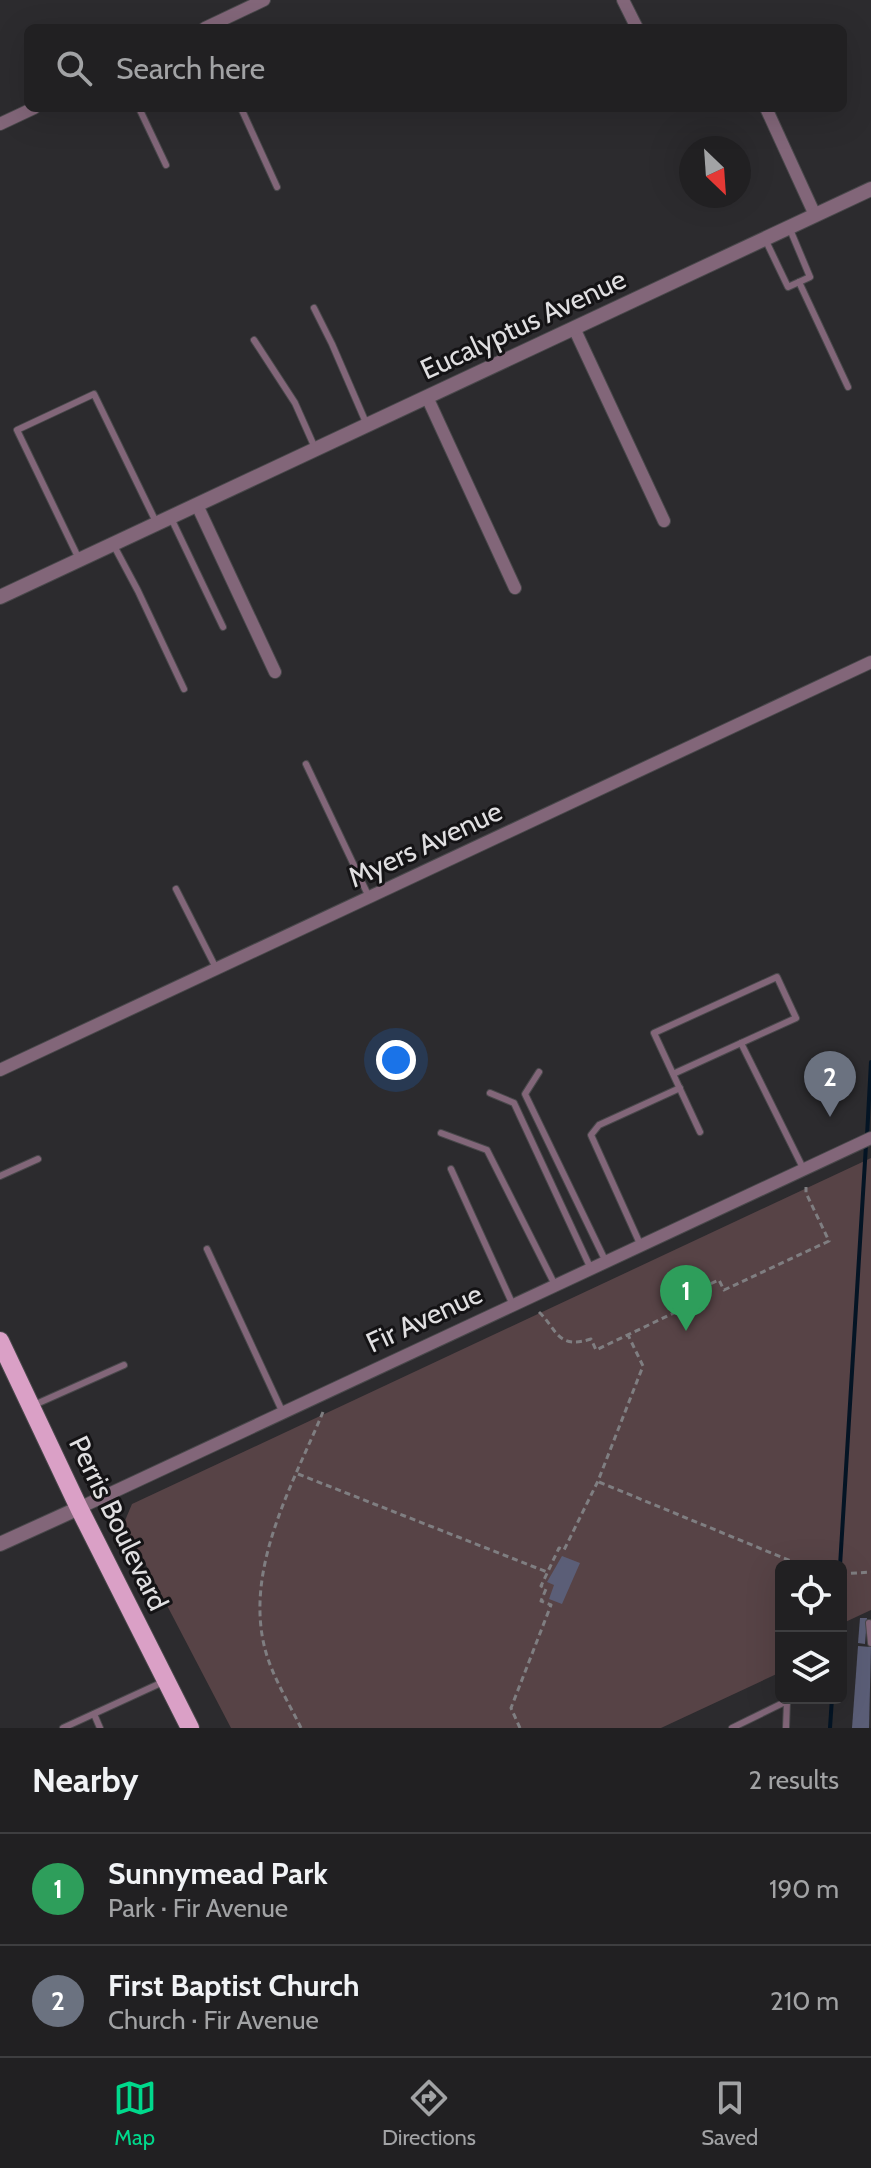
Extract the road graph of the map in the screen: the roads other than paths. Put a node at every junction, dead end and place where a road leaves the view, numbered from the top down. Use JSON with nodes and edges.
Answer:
{"nodes":[{"id":1,"x":264,"y":0,"type":"edge"},
{"id":2,"x":623,"y":0,"type":"edge"},
{"id":3,"x":213,"y":24,"type":"edge"},
{"id":4,"x":635,"y":24,"type":"edge"},
{"id":5,"x":26,"y":112,"type":"edge"},
{"id":6,"x":141,"y":112,"type":"edge"},
{"id":7,"x":243,"y":112,"type":"edge"},
{"id":8,"x":768,"y":112,"type":"edge"},
{"id":9,"x":0,"y":124,"type":"edge"},
{"id":10,"x":166,"y":165,"type":"dead end"},
{"id":11,"x":277,"y":187,"type":"dead end"},
{"id":12,"x":871,"y":189,"type":"edge"},
{"id":13,"x":815,"y":215,"type":"junction"},
{"id":14,"x":789,"y":227,"type":"junction"},
{"id":15,"x":765,"y":239,"type":"junction"},
{"id":16,"x":799,"y":282,"type":"junction"},
{"id":17,"x":314,"y":308,"type":"dead end"},
{"id":18,"x":574,"y":328,"type":"junction"},
{"id":19,"x":254,"y":340,"type":"dead end"},
{"id":20,"x":848,"y":387,"type":"dead end"},
{"id":21,"x":427,"y":397,"type":"junction"},
{"id":22,"x":367,"y":425,"type":"junction"},
{"id":23,"x":316,"y":450,"type":"junction"},
{"id":24,"x":197,"y":505,"type":"junction"},
{"id":25,"x":164,"y":521,"type":"junction"},
{"id":26,"x":664,"y":521,"type":"dead end"},
{"id":27,"x":113,"y":544,"type":"junction"},
{"id":28,"x":79,"y":560,"type":"junction"},
{"id":29,"x":515,"y":588,"type":"dead end"},
{"id":30,"x":0,"y":596,"type":"edge"},
{"id":31,"x":223,"y":627,"type":"dead end"},
{"id":32,"x":871,"y":662,"type":"edge"},
{"id":33,"x":275,"y":672,"type":"dead end"},
{"id":34,"x":184,"y":689,"type":"dead end"},
{"id":35,"x":306,"y":764,"type":"dead end"},
{"id":36,"x":176,"y":889,"type":"dead end"},
{"id":37,"x":369,"y":897,"type":"junction"},
{"id":38,"x":216,"y":968,"type":"junction"},
{"id":39,"x":741,"y":1043,"type":"junction"},
{"id":40,"x":0,"y":1070,"type":"edge"},
{"id":41,"x":539,"y":1072,"type":"dead end"},
{"id":42,"x":673,"y":1074,"type":"junction"},
{"id":43,"x":680,"y":1088,"type":"junction"},
{"id":44,"x":490,"y":1093,"type":"dead end"},
{"id":45,"x":700,"y":1132,"type":"dead end"},
{"id":46,"x":441,"y":1133,"type":"dead end"},
{"id":47,"x":867,"y":1140,"type":"edge"},
{"id":48,"x":38,"y":1159,"type":"dead end"},
{"id":49,"x":451,"y":1169,"type":"dead end"},
{"id":50,"x":804,"y":1170,"type":"junction"},
{"id":51,"x":0,"y":1176,"type":"edge"},
{"id":52,"x":641,"y":1246,"type":"junction"},
{"id":53,"x":207,"y":1249,"type":"dead end"},
{"id":54,"x":606,"y":1262,"type":"junction"},
{"id":55,"x":591,"y":1269,"type":"junction"},
{"id":56,"x":555,"y":1285,"type":"junction"},
{"id":57,"x":513,"y":1305,"type":"junction"},
{"id":58,"x":0,"y":1341,"type":"edge"},
{"id":59,"x":124,"y":1365,"type":"dead end"},
{"id":60,"x":31,"y":1407,"type":"junction"},
{"id":61,"x":283,"y":1413,"type":"junction"},
{"id":62,"x":79,"y":1508,"type":"junction"},
{"id":63,"x":0,"y":1544,"type":"edge"},
{"id":64,"x":869,"y":1623,"type":"edge"},
{"id":65,"x":871,"y":1643,"type":"edge"},
{"id":66,"x":166,"y":1681,"type":"junction"},
{"id":67,"x":94,"y":1714,"type":"junction"},
{"id":68,"x":63,"y":1728,"type":"edge"},
{"id":69,"x":100,"y":1728,"type":"edge"},
{"id":70,"x":190,"y":1728,"type":"edge"},
{"id":71,"x":732,"y":1728,"type":"edge"},
{"id":72,"x":786,"y":1728,"type":"edge"}],
"edges":[{"from":1,"to":3,"type":"street"},
{"from":2,"to":4,"type":"street"},
{"from":5,"to":9,"type":"street"},
{"from":6,"to":10,"type":"lane"},
{"from":7,"to":11,"type":"lane"},
{"from":8,"to":13,"type":"street"},
{"from":12,"to":13,"type":"street","name":"Eucalyptus Avenue"},
{"from":13,"to":14,"type":"street","name":"Eucalyptus Avenue"},
{"from":14,"to":15,"type":"street","name":"Eucalyptus Avenue"},
{"from":14,"to":16,"type":"lane"},
{"from":15,"to":16,"type":"lane"},
{"from":15,"to":18,"type":"street","name":"Eucalyptus Avenue"},
{"from":16,"to":20,"type":"lane"},
{"from":17,"to":22,"type":"lane"},
{"from":18,"to":21,"type":"street","name":"Eucalyptus Avenue"},
{"from":18,"to":26,"type":"street"},
{"from":19,"to":23,"type":"lane"},
{"from":21,"to":22,"type":"street","name":"Eucalyptus Avenue"},
{"from":21,"to":29,"type":"street"},
{"from":22,"to":23,"type":"street","name":"Eucalyptus Avenue"},
{"from":23,"to":24,"type":"street","name":"Eucalyptus Avenue"},
{"from":24,"to":25,"type":"street","name":"Eucalyptus Avenue"},
{"from":24,"to":33,"type":"street"},
{"from":25,"to":27,"type":"street","name":"Eucalyptus Avenue"},
{"from":25,"to":28,"type":"lane"},
{"from":25,"to":31,"type":"lane"},
{"from":27,"to":28,"type":"street","name":"Eucalyptus Avenue"},
{"from":27,"to":34,"type":"lane"},
{"from":28,"to":30,"type":"street","name":"Eucalyptus Avenue"},
{"from":32,"to":37,"type":"street","name":"Myers Avenue"},
{"from":35,"to":37,"type":"lane"},
{"from":36,"to":38,"type":"lane"},
{"from":37,"to":38,"type":"street","name":"Myers Avenue"},
{"from":38,"to":40,"type":"street","name":"Myers Avenue"},
{"from":39,"to":42,"type":"lane"},
{"from":39,"to":42,"type":"lane"},
{"from":39,"to":50,"type":"lane"},
{"from":41,"to":54,"type":"lane"},
{"from":42,"to":43,"type":"lane"},
{"from":43,"to":45,"type":"lane"},
{"from":43,"to":52,"type":"lane"},
{"from":44,"to":55,"type":"lane"},
{"from":46,"to":56,"type":"lane"},
{"from":47,"to":50,"type":"street","name":"Fir Avenue"},
{"from":48,"to":51,"type":"lane"},
{"from":49,"to":57,"type":"lane"},
{"from":50,"to":52,"type":"street","name":"Fir Avenue"},
{"from":52,"to":54,"type":"street","name":"Fir Avenue"},
{"from":53,"to":61,"type":"lane"},
{"from":54,"to":55,"type":"street","name":"Fir Avenue"},
{"from":55,"to":56,"type":"street","name":"Fir Avenue"},
{"from":56,"to":57,"type":"street","name":"Fir Avenue"},
{"from":57,"to":61,"type":"street","name":"Fir Avenue"},
{"from":58,"to":60,"type":"main road","name":"Perris Boulevard"},
{"from":59,"to":60,"type":"lane"},
{"from":60,"to":62,"type":"main road","name":"Perris Boulevard"},
{"from":61,"to":62,"type":"street","name":"Fir Avenue"},
{"from":62,"to":63,"type":"street","name":"Fir Avenue"},
{"from":62,"to":66,"type":"main road","name":"Perris Boulevard"},
{"from":64,"to":65,"type":"lane"},
{"from":66,"to":67,"type":"lane"},
{"from":66,"to":70,"type":"main road","name":"Perris Boulevard"},
{"from":67,"to":68,"type":"lane"},
{"from":67,"to":69,"type":"lane"},
{"from":71,"to":72,"type":"lane"}]}
